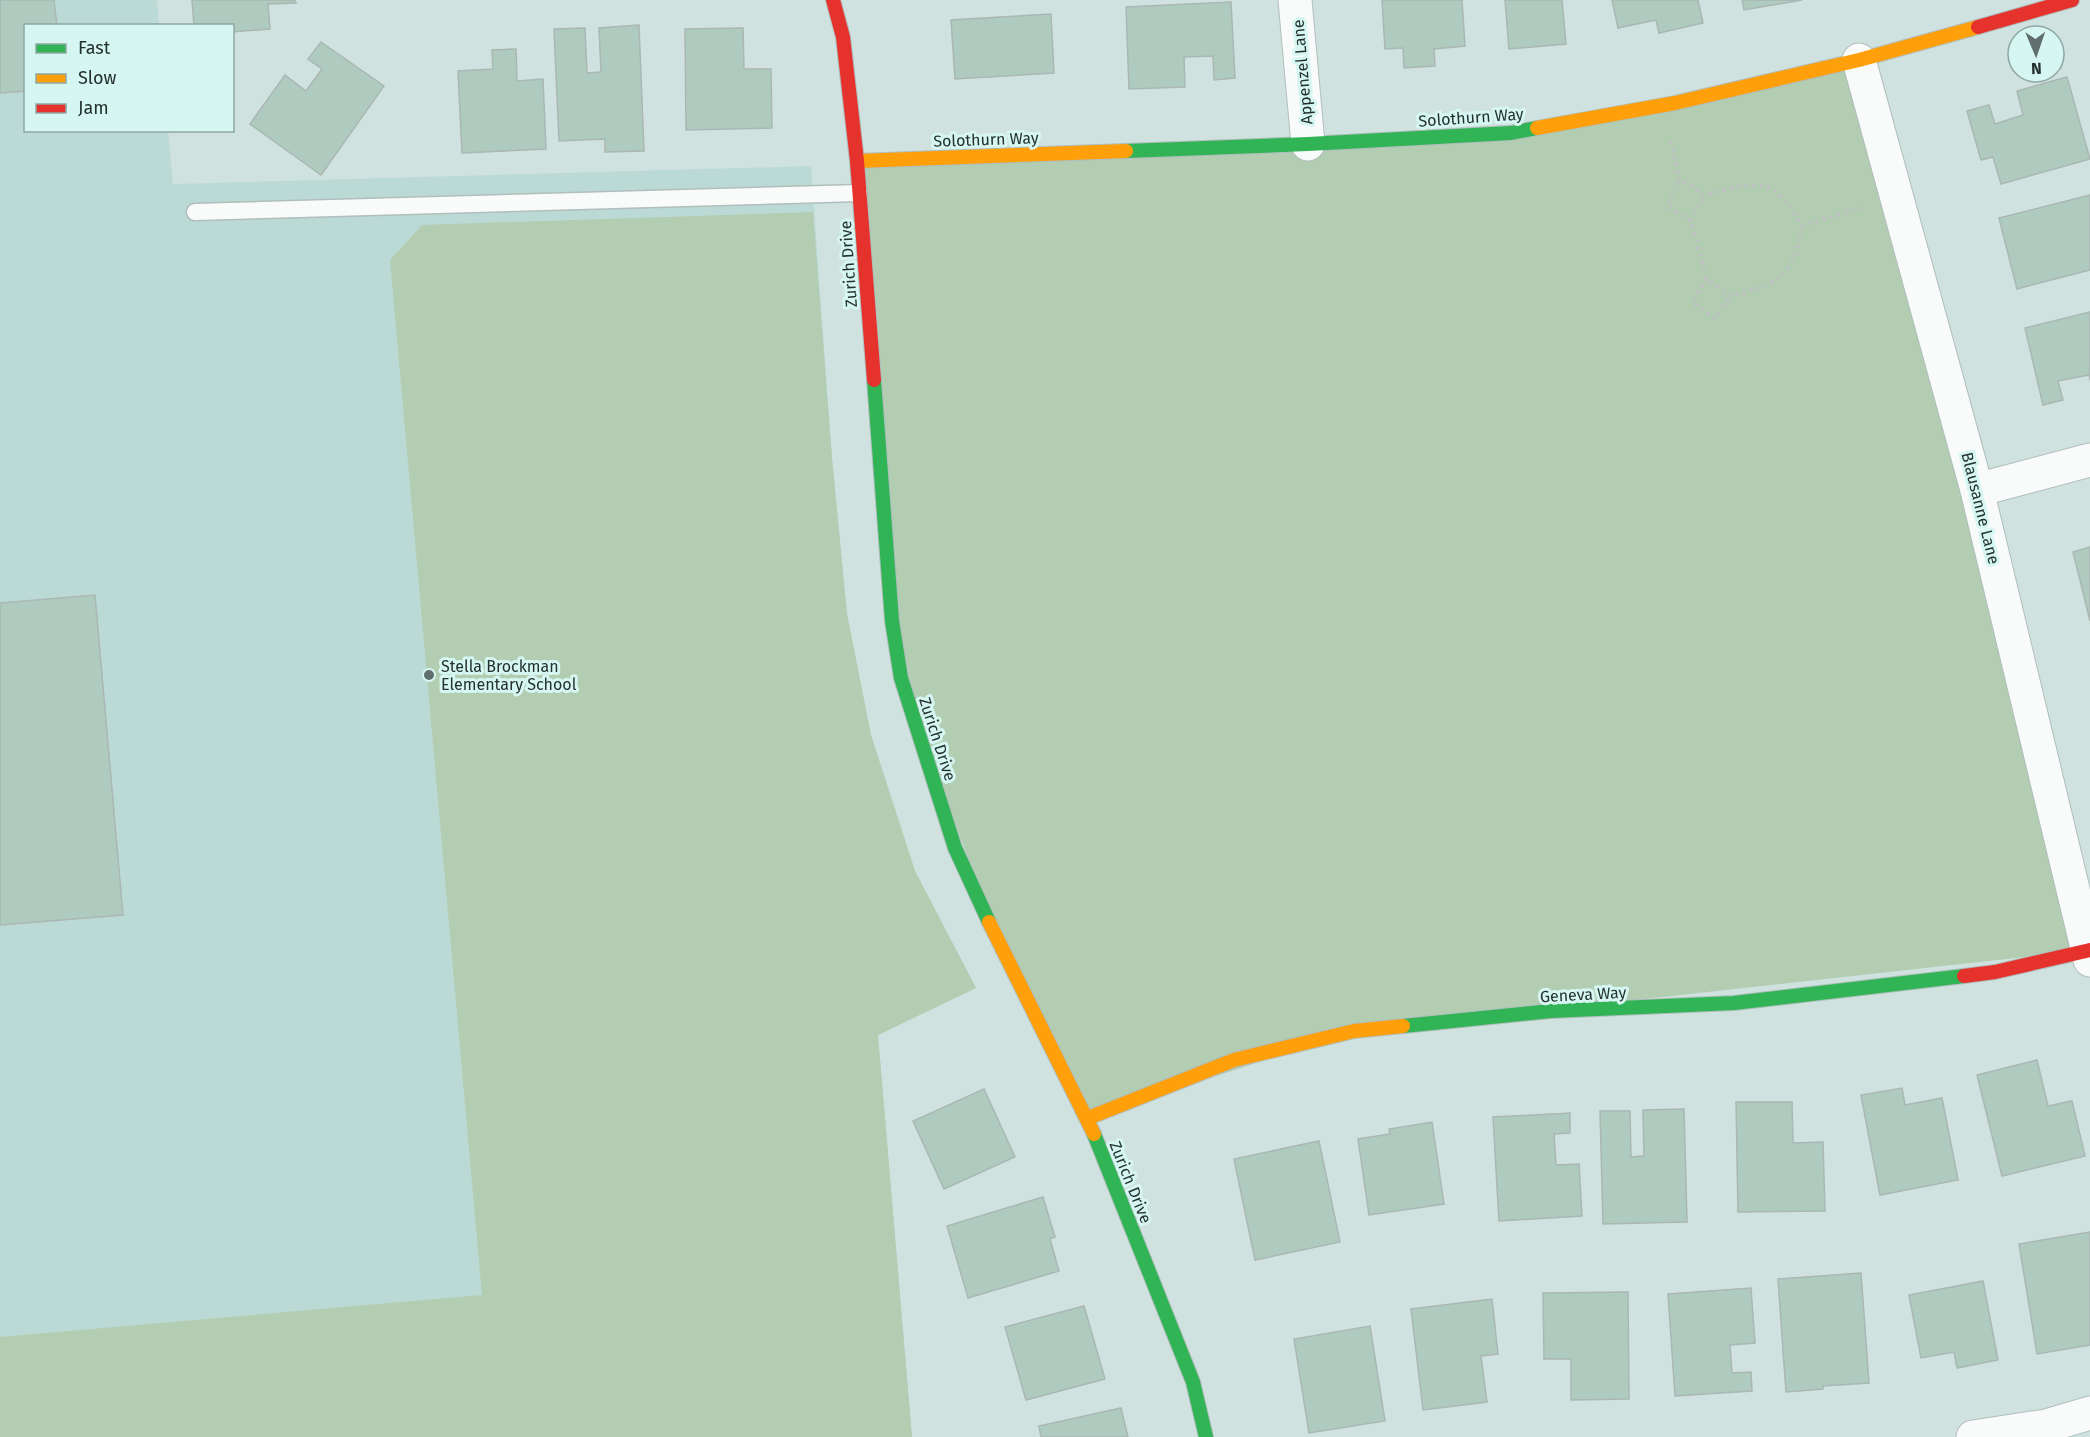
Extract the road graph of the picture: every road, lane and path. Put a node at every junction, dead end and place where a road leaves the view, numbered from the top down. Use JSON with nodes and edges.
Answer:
{"nodes":[{"id":1,"x":833,"y":0,"type":"edge"},
{"id":2,"x":1295,"y":0,"type":"edge"},
{"id":3,"x":2072,"y":0,"type":"edge"},
{"id":4,"x":1859,"y":60,"type":"junction"},
{"id":5,"x":1664,"y":106,"type":"junction"},
{"id":6,"x":1308,"y":144,"type":"junction"},
{"id":7,"x":857,"y":161,"type":"junction"},
{"id":8,"x":1680,"y":181,"type":"junction"},
{"id":9,"x":859,"y":192,"type":"junction"},
{"id":10,"x":1704,"y":196,"type":"junction"},
{"id":11,"x":1897,"y":197,"type":"junction"},
{"id":12,"x":195,"y":212,"type":"dead end"},
{"id":13,"x":1691,"y":221,"type":"junction"},
{"id":14,"x":1802,"y":226,"type":"junction"},
{"id":15,"x":1706,"y":278,"type":"junction"},
{"id":16,"x":1730,"y":296,"type":"junction"},
{"id":17,"x":2090,"y":460,"type":"edge"},
{"id":18,"x":1977,"y":490,"type":"junction"},
{"id":19,"x":2089,"y":953,"type":"edge"},
{"id":20,"x":1088,"y":1118,"type":"junction"},
{"id":21,"x":2090,"y":1413,"type":"edge"},
{"id":22,"x":1206,"y":1437,"type":"edge"},
{"id":23,"x":1973,"y":1437,"type":"edge"}],
"edges":[{"from":1,"to":7,"type":"street","name":"Zurich Drive"},
{"from":2,"to":6,"type":"street","name":"Appenzel Lane"},
{"from":3,"to":4,"type":"street","name":"Solothurn Way"},
{"from":4,"to":5,"type":"street","name":"Solothurn Way"},
{"from":4,"to":11,"type":"street","name":"Blausanne Lane"},
{"from":5,"to":6,"type":"street","name":"Solothurn Way"},
{"from":5,"to":8,"type":"path"},
{"from":6,"to":7,"type":"street","name":"Solothurn Way"},
{"from":7,"to":9,"type":"street","name":"Zurich Drive"},
{"from":8,"to":10,"type":"path"},
{"from":8,"to":13,"type":"path"},
{"from":9,"to":12,"type":"lane"},
{"from":9,"to":20,"type":"street","name":"Zurich Drive"},
{"from":10,"to":13,"type":"path"},
{"from":10,"to":14,"type":"path"},
{"from":11,"to":14,"type":"path"},
{"from":11,"to":18,"type":"street","name":"Blausanne Lane"},
{"from":13,"to":15,"type":"path"},
{"from":14,"to":16,"type":"path"},
{"from":15,"to":16,"type":"path"},
{"from":15,"to":16,"type":"path"},
{"from":17,"to":18,"type":"street"},
{"from":18,"to":19,"type":"street","name":"Blausanne Lane"},
{"from":19,"to":20,"type":"street","name":"Geneva Way"},
{"from":20,"to":22,"type":"street","name":"Zurich Drive"},
{"from":21,"to":23,"type":"street"}]}
